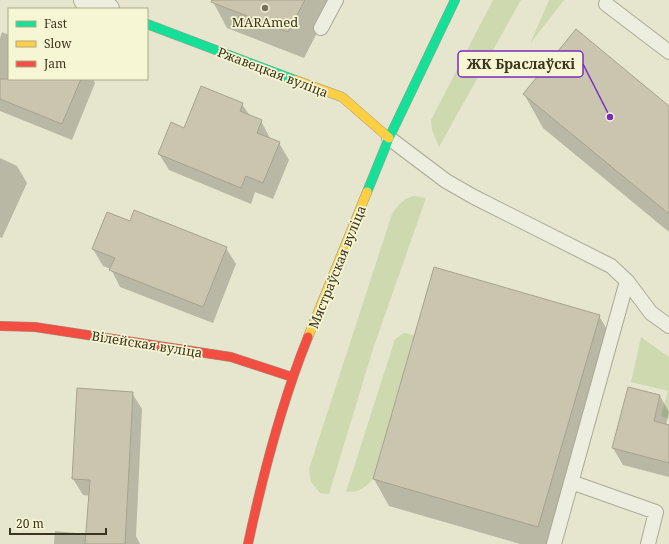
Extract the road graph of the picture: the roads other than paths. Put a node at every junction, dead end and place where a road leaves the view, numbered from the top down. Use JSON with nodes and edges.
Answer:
{"nodes":[{"id":1,"x":85,"y":0,"type":"edge"},
{"id":2,"x":336,"y":0,"type":"edge"},
{"id":3,"x":455,"y":0,"type":"edge"},
{"id":4,"x":606,"y":4,"type":"dead end"},
{"id":5,"x":105,"y":8,"type":"edge"},
{"id":6,"x":148,"y":24,"type":"edge"},
{"id":7,"x":321,"y":28,"type":"dead end"},
{"id":8,"x":669,"y":52,"type":"edge"},
{"id":9,"x":389,"y":138,"type":"junction"},
{"id":10,"x":627,"y":281,"type":"junction"},
{"id":11,"x":0,"y":326,"type":"edge"},
{"id":12,"x":669,"y":326,"type":"edge"},
{"id":13,"x":292,"y":377,"type":"junction"},
{"id":14,"x":570,"y":482,"type":"junction"},
{"id":15,"x":248,"y":544,"type":"edge"},
{"id":16,"x":554,"y":544,"type":"edge"},
{"id":17,"x":648,"y":544,"type":"edge"}],
"edges":[{"from":1,"to":5,"type":"street"},
{"from":2,"to":7,"type":"lane"},
{"from":3,"to":9,"type":"street","name":"Мястраўская вуліца"},
{"from":4,"to":8,"type":"lane"},
{"from":6,"to":9,"type":"street","name":"Ржавецкая вуліца"},
{"from":9,"to":10,"type":"lane"},
{"from":9,"to":13,"type":"street","name":"Мястраўская вуліца"},
{"from":10,"to":12,"type":"lane"},
{"from":10,"to":14,"type":"lane"},
{"from":11,"to":13,"type":"street","name":"Вілейская вуліца"},
{"from":13,"to":15,"type":"street","name":"Мястраўская вуліца"},
{"from":14,"to":16,"type":"lane"},
{"from":14,"to":17,"type":"lane"}]}
